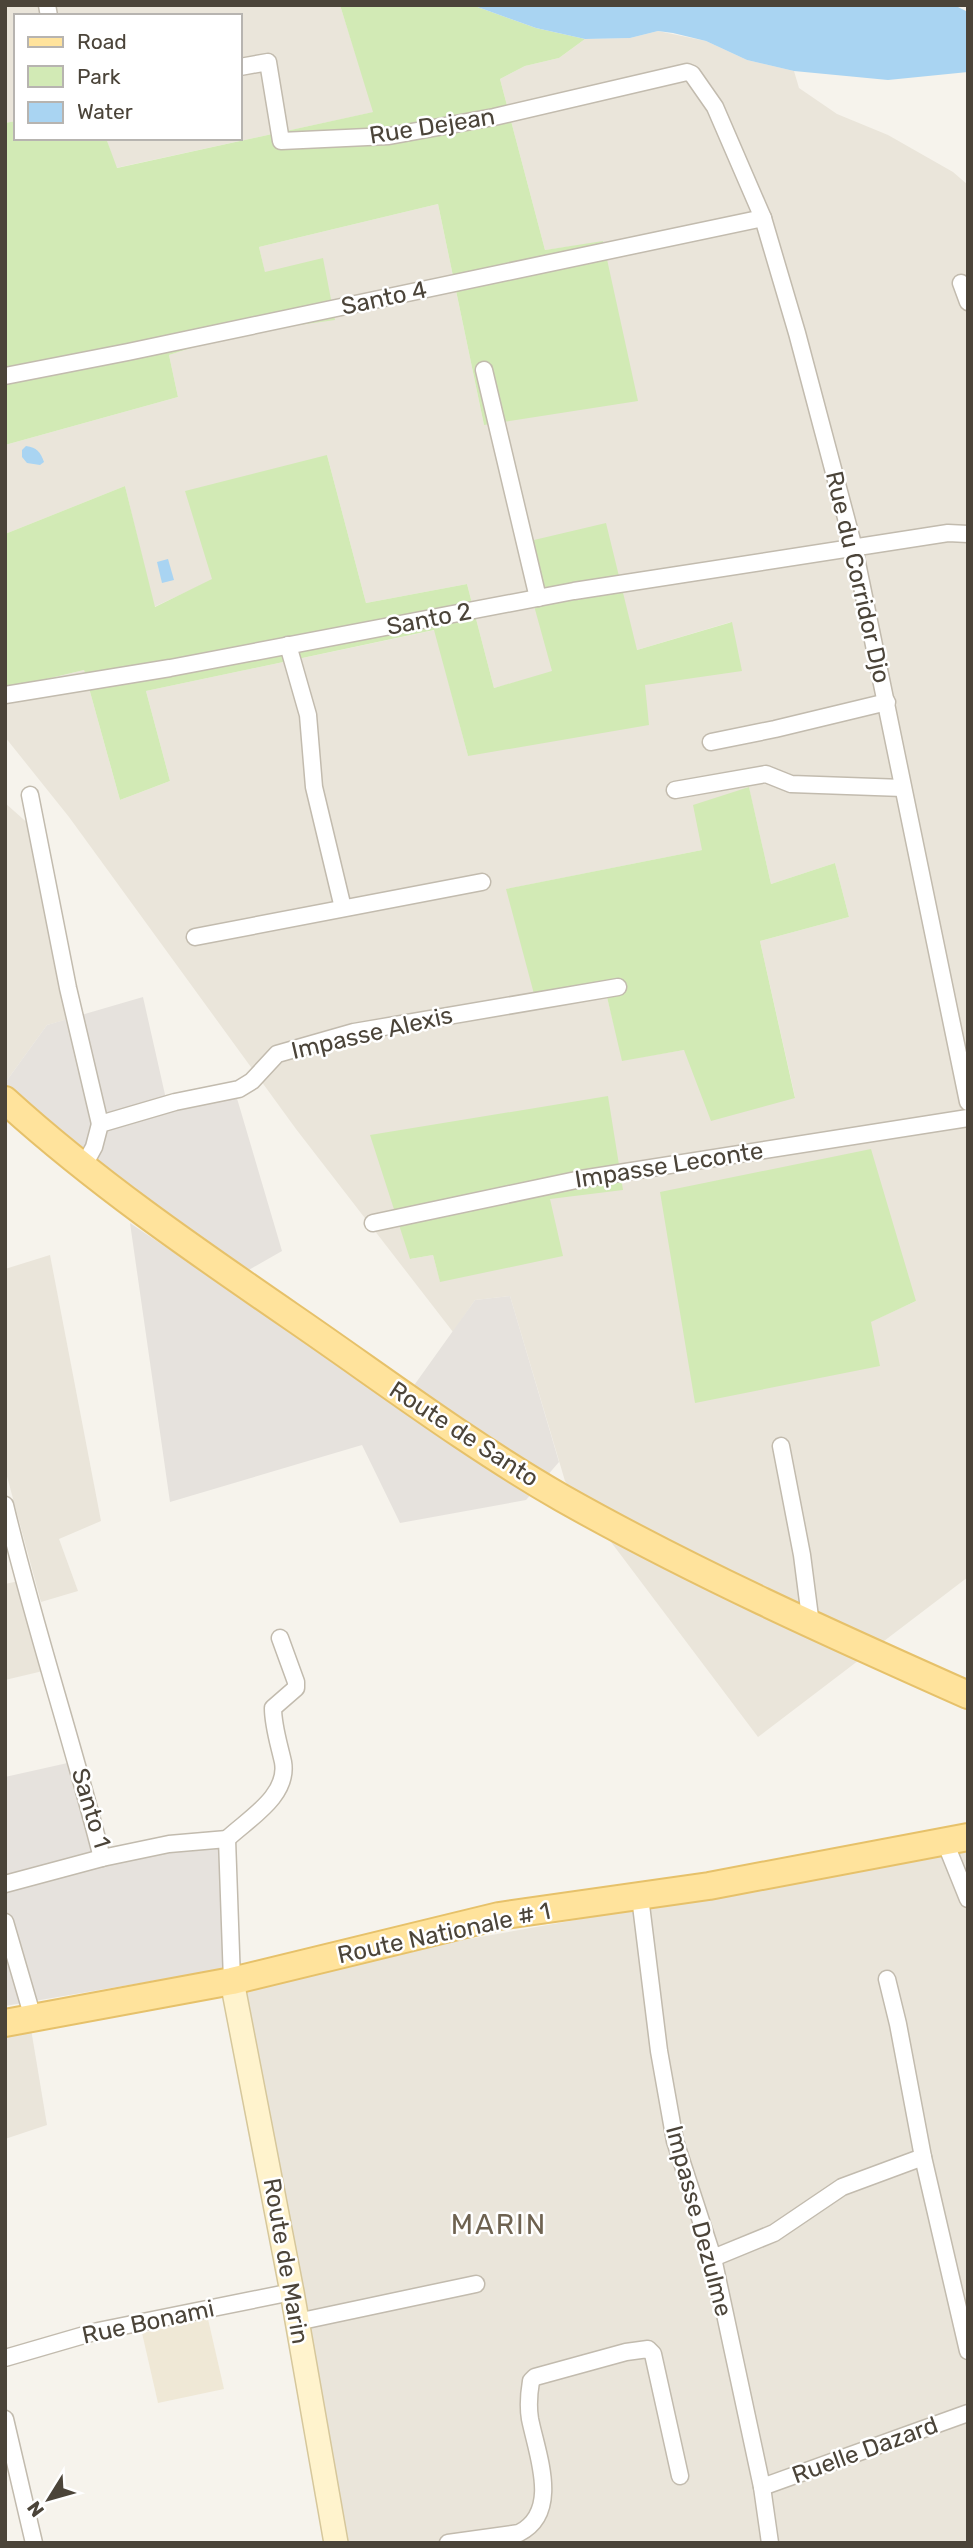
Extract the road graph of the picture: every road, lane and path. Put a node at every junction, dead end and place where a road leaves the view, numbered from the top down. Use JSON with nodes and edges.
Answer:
{"nodes":[{"id":1,"x":242,"y":67,"type":"edge"},
{"id":2,"x":687,"y":72,"type":"joint"},
{"id":3,"x":763,"y":218,"type":"junction"},
{"id":4,"x":961,"y":283,"type":"dead end"},
{"id":5,"x":968,"y":302,"type":"edge"},
{"id":6,"x":484,"y":370,"type":"dead end"},
{"id":7,"x":5,"y":376,"type":"edge"},
{"id":8,"x":968,"y":534,"type":"edge"},
{"id":9,"x":854,"y":548,"type":"junction"},
{"id":10,"x":538,"y":598,"type":"junction"},
{"id":11,"x":288,"y":645,"type":"junction"},
{"id":12,"x":5,"y":695,"type":"edge"},
{"id":13,"x":887,"y":702,"type":"junction"},
{"id":14,"x":711,"y":742,"type":"dead end"},
{"id":15,"x":903,"y":788,"type":"junction"},
{"id":16,"x":675,"y":790,"type":"dead end"},
{"id":17,"x":30,"y":795,"type":"dead end"},
{"id":18,"x":482,"y":882,"type":"dead end"},
{"id":19,"x":343,"y":908,"type":"junction"},
{"id":20,"x":195,"y":937,"type":"dead end"},
{"id":21,"x":618,"y":987,"type":"dead end"},
{"id":22,"x":5,"y":1100,"type":"edge"},
{"id":23,"x":968,"y":1102,"type":"edge"},
{"id":24,"x":968,"y":1118,"type":"edge"},
{"id":25,"x":100,"y":1124,"type":"junction"},
{"id":26,"x":83,"y":1167,"type":"junction"},
{"id":27,"x":373,"y":1223,"type":"dead end"},
{"id":28,"x":781,"y":1446,"type":"dead end"},
{"id":29,"x":5,"y":1504,"type":"edge"},
{"id":30,"x":12,"y":1565,"type":"edge"},
{"id":31,"x":811,"y":1625,"type":"junction"},
{"id":32,"x":280,"y":1638,"type":"dead end"},
{"id":33,"x":968,"y":1695,"type":"edge"},
{"id":34,"x":226,"y":1839,"type":"junction"},
{"id":35,"x":957,"y":1839,"type":"edge"},
{"id":36,"x":102,"y":1858,"type":"junction"},
{"id":37,"x":5,"y":1884,"type":"edge"},
{"id":38,"x":640,"y":1897,"type":"junction"},
{"id":39,"x":968,"y":1899,"type":"edge"},
{"id":40,"x":5,"y":1922,"type":"edge"},
{"id":41,"x":887,"y":1979,"type":"dead end"},
{"id":42,"x":232,"y":1981,"type":"junction"},
{"id":43,"x":33,"y":2018,"type":"junction"},
{"id":44,"x":5,"y":2023,"type":"edge"},
{"id":45,"x":923,"y":2157,"type":"junction"},
{"id":46,"x":713,"y":2258,"type":"junction"},
{"id":47,"x":476,"y":2284,"type":"dead end"},
{"id":48,"x":292,"y":2292,"type":"junction"},
{"id":49,"x":297,"y":2322,"type":"junction"},
{"id":50,"x":968,"y":2351,"type":"edge"},
{"id":51,"x":5,"y":2358,"type":"edge"},
{"id":52,"x":968,"y":2413,"type":"edge"},
{"id":53,"x":5,"y":2419,"type":"edge"},
{"id":54,"x":680,"y":2476,"type":"dead end"},
{"id":55,"x":762,"y":2487,"type":"junction"},
{"id":56,"x":34,"y":2543,"type":"edge"},
{"id":57,"x":336,"y":2543,"type":"edge"},
{"id":58,"x":448,"y":2543,"type":"edge"},
{"id":59,"x":770,"y":2543,"type":"edge"}],
"edges":[{"from":1,"to":2,"type":"street","name":"Rue Dejean"},
{"from":2,"to":3,"type":"street","name":"Rue du Corridor Djo"},
{"from":3,"to":7,"type":"street","name":"Santo 4"},
{"from":3,"to":9,"type":"street","name":"Rue du Corridor Djo"},
{"from":4,"to":5,"type":"street"},
{"from":6,"to":10,"type":"street"},
{"from":8,"to":9,"type":"street","name":"Santo 2"},
{"from":9,"to":10,"type":"street","name":"Santo 2"},
{"from":9,"to":13,"type":"street","name":"Rue du Corridor Djo"},
{"from":10,"to":11,"type":"street","name":"Santo 2"},
{"from":11,"to":12,"type":"street","name":"Santo 2"},
{"from":11,"to":19,"type":"street"},
{"from":13,"to":14,"type":"street"},
{"from":13,"to":15,"type":"street","name":"Rue du Corridor Djo"},
{"from":15,"to":16,"type":"street"},
{"from":15,"to":23,"type":"street","name":"Rue du Corridor Djo"},
{"from":17,"to":25,"type":"street"},
{"from":18,"to":19,"type":"street"},
{"from":19,"to":20,"type":"street"},
{"from":21,"to":25,"type":"street","name":"Impasse Alexis"},
{"from":22,"to":26,"type":"main road","name":"Route de Santo"},
{"from":24,"to":27,"type":"street","name":"Impasse Leconte"},
{"from":25,"to":26,"type":"street"},
{"from":26,"to":31,"type":"main road","name":"Route de Santo"},
{"from":28,"to":31,"type":"street"},
{"from":29,"to":30,"type":"street","name":"Santo 1"},
{"from":30,"to":36,"type":"street","name":"Santo 1"},
{"from":31,"to":33,"type":"main road","name":"Route de Santo"},
{"from":32,"to":34,"type":"street"},
{"from":34,"to":36,"type":"street","name":"Santo 1"},
{"from":34,"to":42,"type":"street"},
{"from":35,"to":38,"type":"main road","name":"Route Nationale # 1"},
{"from":35,"to":39,"type":"street"},
{"from":36,"to":37,"type":"street"},
{"from":38,"to":42,"type":"main road","name":"Route Nationale # 1"},
{"from":38,"to":46,"type":"street","name":"Impasse Dezulme"},
{"from":40,"to":43,"type":"street"},
{"from":41,"to":45,"type":"street"},
{"from":42,"to":43,"type":"main road","name":"Route Nationale # 1"},
{"from":42,"to":48,"type":"main road","name":"Route de Marin"},
{"from":43,"to":44,"type":"main road","name":"Route Nationale # 1"},
{"from":45,"to":46,"type":"street"},
{"from":45,"to":50,"type":"street"},
{"from":46,"to":55,"type":"street","name":"Impasse Dezulme"},
{"from":47,"to":49,"type":"street"},
{"from":48,"to":49,"type":"main road","name":"Route de Marin"},
{"from":48,"to":51,"type":"street","name":"Rue Bonami"},
{"from":49,"to":57,"type":"main road","name":"Route de Marin"},
{"from":52,"to":55,"type":"street","name":"Ruelle Dazard"},
{"from":53,"to":56,"type":"street"},
{"from":54,"to":58,"type":"street"},
{"from":55,"to":59,"type":"street","name":"Impasse Dezulme"}]}
